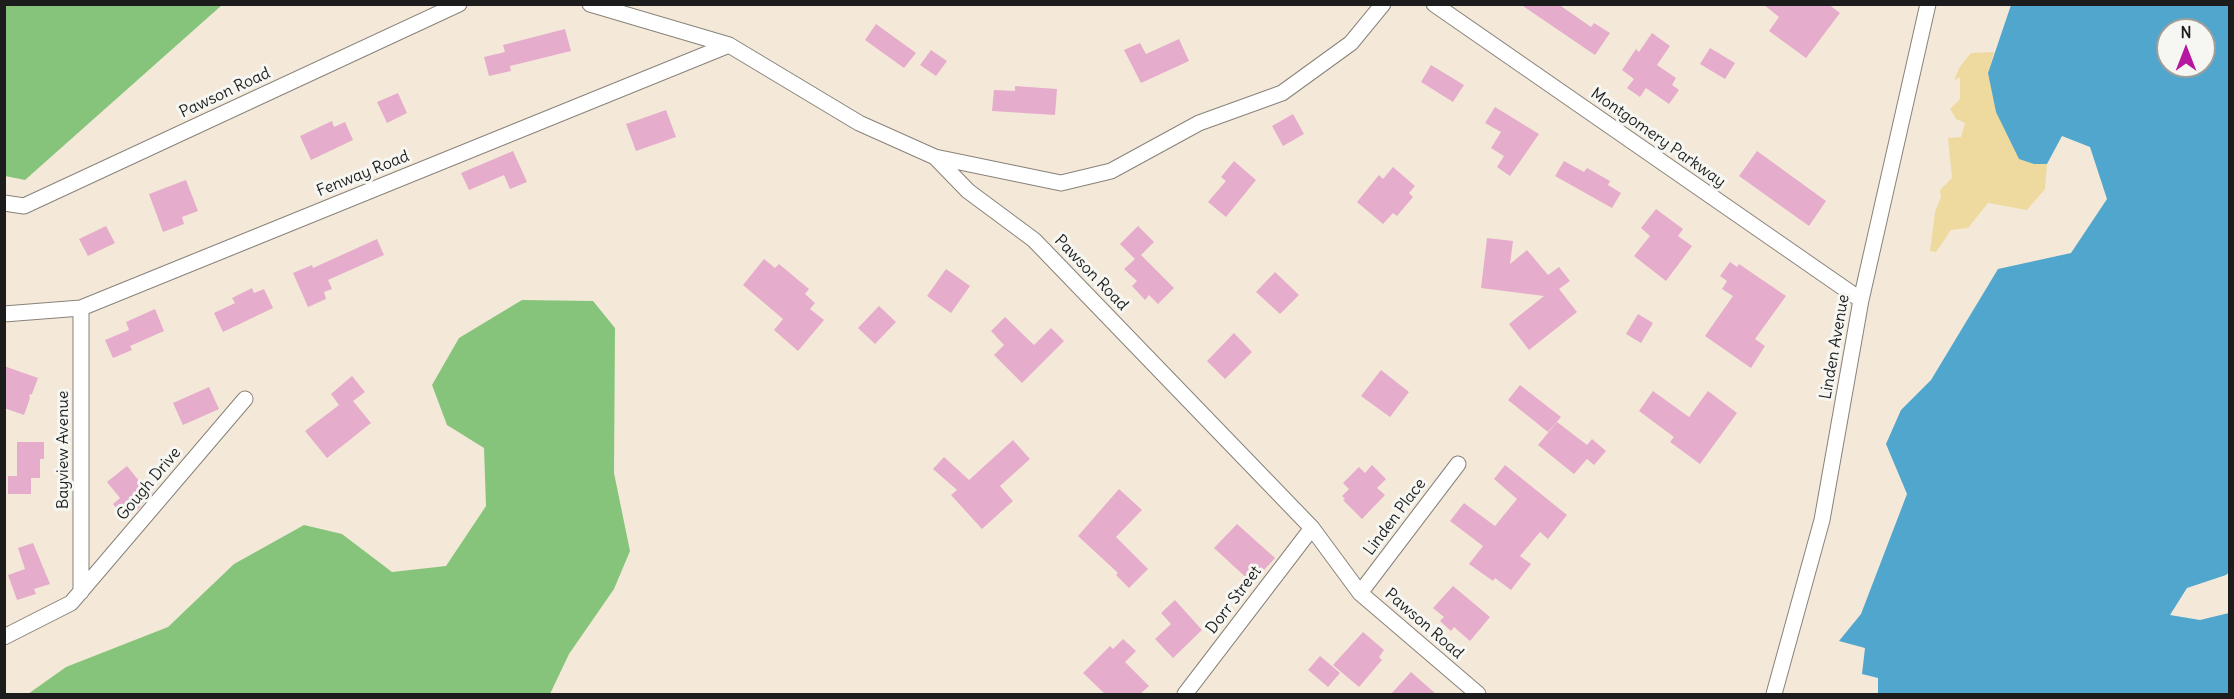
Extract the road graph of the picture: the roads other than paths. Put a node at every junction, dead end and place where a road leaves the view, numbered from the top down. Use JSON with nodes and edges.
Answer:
{"nodes":[{"id":1,"x":459,"y":4,"type":"edge"},
{"id":2,"x":590,"y":4,"type":"edge"},
{"id":3,"x":1383,"y":4,"type":"edge"},
{"id":4,"x":1434,"y":4,"type":"edge"},
{"id":5,"x":1928,"y":4,"type":"edge"},
{"id":6,"x":729,"y":45,"type":"junction"},
{"id":7,"x":935,"y":157,"type":"junction"},
{"id":8,"x":4,"y":203,"type":"edge"},
{"id":9,"x":1861,"y":300,"type":"junction"},
{"id":10,"x":81,"y":308,"type":"junction"},
{"id":11,"x":4,"y":314,"type":"edge"},
{"id":12,"x":245,"y":399,"type":"dead end"},
{"id":13,"x":1458,"y":464,"type":"dead end"},
{"id":14,"x":1312,"y":528,"type":"junction"},
{"id":15,"x":81,"y":592,"type":"junction"},
{"id":16,"x":1360,"y":592,"type":"junction"},
{"id":17,"x":4,"y":637,"type":"edge"},
{"id":18,"x":1185,"y":694,"type":"edge"},
{"id":19,"x":1478,"y":694,"type":"edge"},
{"id":20,"x":1774,"y":694,"type":"edge"}],
"edges":[{"from":1,"to":8,"type":"street","name":"Pawson Road"},
{"from":2,"to":6,"type":"street","name":"Pawson Road"},
{"from":3,"to":7,"type":"street"},
{"from":4,"to":9,"type":"street","name":"Montgomery Parkway"},
{"from":5,"to":9,"type":"street","name":"Linden Avenue"},
{"from":6,"to":7,"type":"street","name":"Pawson Road"},
{"from":6,"to":10,"type":"street","name":"Fenway Road"},
{"from":7,"to":14,"type":"street","name":"Pawson Road"},
{"from":9,"to":20,"type":"street","name":"Linden Avenue"},
{"from":10,"to":11,"type":"street","name":"Fenway Road"},
{"from":10,"to":15,"type":"street","name":"Bayview Avenue"},
{"from":12,"to":15,"type":"street","name":"Gough Drive"},
{"from":13,"to":16,"type":"street","name":"Linden Place"},
{"from":14,"to":16,"type":"street","name":"Pawson Road"},
{"from":14,"to":18,"type":"street","name":"Dorr Street"},
{"from":15,"to":17,"type":"street","name":"Gough Drive"},
{"from":16,"to":19,"type":"street","name":"Pawson Road"}]}
